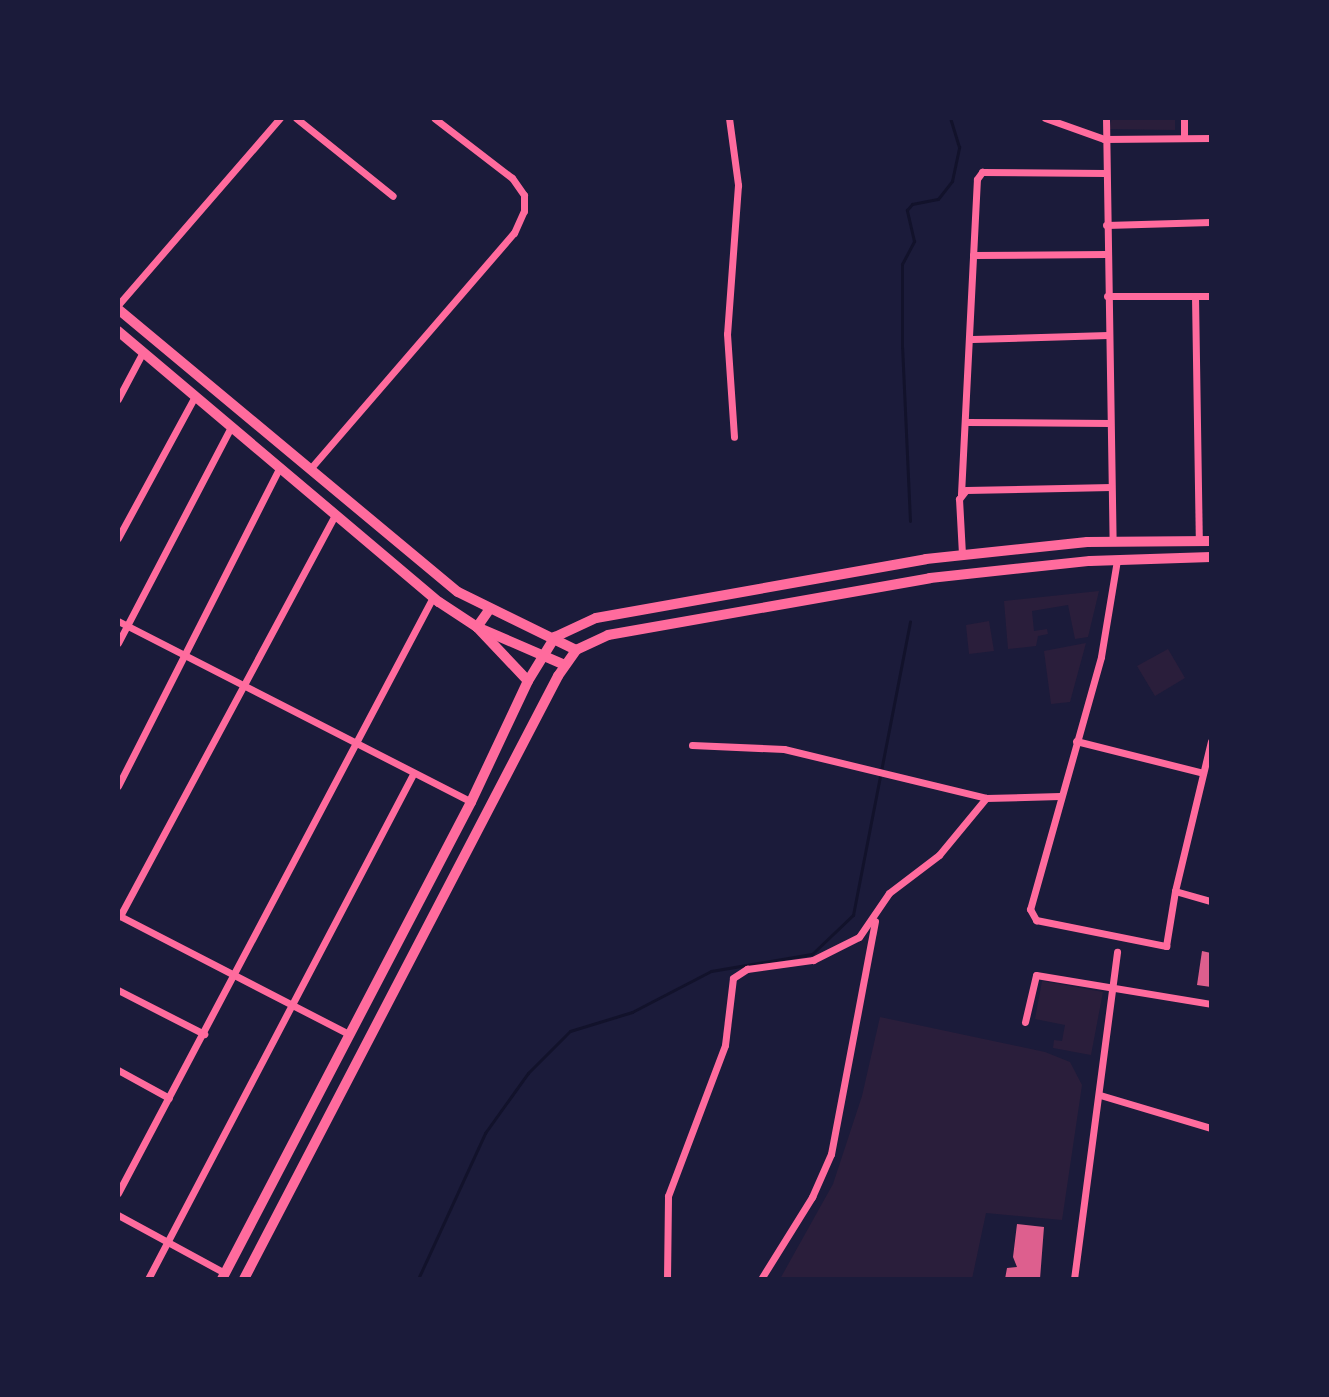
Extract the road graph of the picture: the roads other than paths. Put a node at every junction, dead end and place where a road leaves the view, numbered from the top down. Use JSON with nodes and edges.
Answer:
{"nodes":[{"id":1,"x":280,"y":118,"type":"edge"},
{"id":2,"x":296,"y":118,"type":"edge"},
{"id":3,"x":434,"y":118,"type":"edge"},
{"id":4,"x":729,"y":118,"type":"edge"},
{"id":5,"x":1045,"y":118,"type":"edge"},
{"id":6,"x":1106,"y":118,"type":"edge"},
{"id":7,"x":1184,"y":118,"type":"edge"},
{"id":8,"x":1184,"y":138,"type":"junction"},
{"id":9,"x":1211,"y":138,"type":"edge"},
{"id":10,"x":1104,"y":139,"type":"junction"},
{"id":11,"x":1106,"y":173,"type":"junction"},
{"id":12,"x":393,"y":196,"type":"dead end"},
{"id":13,"x":1211,"y":222,"type":"edge"},
{"id":14,"x":1106,"y":225,"type":"junction"},
{"id":15,"x":1106,"y":254,"type":"junction"},
{"id":16,"x":973,"y":255,"type":"junction"},
{"id":17,"x":1107,"y":296,"type":"junction"},
{"id":18,"x":1195,"y":296,"type":"junction"},
{"id":19,"x":1211,"y":296,"type":"edge"},
{"id":20,"x":118,"y":307,"type":"edge"},
{"id":21,"x":118,"y":331,"type":"edge"},
{"id":22,"x":1108,"y":335,"type":"junction"},
{"id":23,"x":972,"y":339,"type":"junction"},
{"id":24,"x":143,"y":352,"type":"junction"},
{"id":25,"x":195,"y":396,"type":"junction"},
{"id":26,"x":118,"y":399,"type":"edge"},
{"id":27,"x":966,"y":422,"type":"junction"},
{"id":28,"x":1110,"y":423,"type":"junction"},
{"id":29,"x":231,"y":427,"type":"junction"},
{"id":30,"x":734,"y":437,"type":"dead end"},
{"id":31,"x":280,"y":467,"type":"junction"},
{"id":32,"x":310,"y":469,"type":"junction"},
{"id":33,"x":1111,"y":487,"type":"junction"},
{"id":34,"x":961,"y":494,"type":"junction"},
{"id":35,"x":336,"y":514,"type":"junction"},
{"id":36,"x":118,"y":538,"type":"edge"},
{"id":37,"x":1113,"y":541,"type":"junction"},
{"id":38,"x":1199,"y":541,"type":"junction"},
{"id":39,"x":1211,"y":541,"type":"edge"},
{"id":40,"x":962,"y":554,"type":"junction"},
{"id":41,"x":1211,"y":557,"type":"edge"},
{"id":42,"x":1117,"y":560,"type":"junction"},
{"id":43,"x":433,"y":597,"type":"junction"},
{"id":44,"x":489,"y":610,"type":"junction"},
{"id":45,"x":118,"y":621,"type":"edge"},
{"id":46,"x":127,"y":625,"type":"junction"},
{"id":47,"x":477,"y":627,"type":"junction"},
{"id":48,"x":555,"y":637,"type":"junction"},
{"id":49,"x":118,"y":643,"type":"edge"},
{"id":50,"x":576,"y":650,"type":"junction"},
{"id":51,"x":543,"y":653,"type":"junction"},
{"id":52,"x":185,"y":655,"type":"junction"},
{"id":53,"x":565,"y":665,"type":"junction"},
{"id":54,"x":528,"y":681,"type":"junction"},
{"id":55,"x":245,"y":686,"type":"junction"},
{"id":56,"x":1076,"y":741,"type":"junction"},
{"id":57,"x":1211,"y":741,"type":"edge"},
{"id":58,"x":355,"y":743,"type":"junction"},
{"id":59,"x":692,"y":745,"type":"dead end"},
{"id":60,"x":1203,"y":773,"type":"junction"},
{"id":61,"x":413,"y":774,"type":"junction"},
{"id":62,"x":118,"y":786,"type":"edge"},
{"id":63,"x":1060,"y":796,"type":"junction"},
{"id":64,"x":986,"y":798,"type":"junction"},
{"id":65,"x":471,"y":802,"type":"junction"},
{"id":66,"x":1175,"y":891,"type":"junction"},
{"id":67,"x":1211,"y":901,"type":"edge"},
{"id":68,"x":877,"y":911,"type":"junction"},
{"id":69,"x":119,"y":916,"type":"edge"},
{"id":70,"x":1117,"y":952,"type":"dead end"},
{"id":71,"x":234,"y":975,"type":"junction"},
{"id":72,"x":1112,"y":987,"type":"junction"},
{"id":73,"x":118,"y":990,"type":"edge"},
{"id":74,"x":1211,"y":1004,"type":"edge"},
{"id":75,"x":294,"y":1006,"type":"junction"},
{"id":76,"x":1025,"y":1022,"type":"dead end"},
{"id":77,"x":204,"y":1034,"type":"junction"},
{"id":78,"x":350,"y":1035,"type":"junction"},
{"id":79,"x":118,"y":1070,"type":"edge"},
{"id":80,"x":1100,"y":1095,"type":"junction"},
{"id":81,"x":169,"y":1098,"type":"junction"},
{"id":82,"x":1211,"y":1128,"type":"edge"},
{"id":83,"x":118,"y":1193,"type":"edge"},
{"id":84,"x":118,"y":1215,"type":"edge"},
{"id":85,"x":170,"y":1241,"type":"junction"},
{"id":86,"x":224,"y":1276,"type":"edge"},
{"id":87,"x":148,"y":1279,"type":"edge"},
{"id":88,"x":244,"y":1279,"type":"edge"},
{"id":89,"x":667,"y":1279,"type":"edge"},
{"id":90,"x":761,"y":1279,"type":"edge"},
{"id":91,"x":1074,"y":1279,"type":"edge"}],
"edges":[{"from":1,"to":20,"type":"street"},
{"from":2,"to":12,"type":"street"},
{"from":3,"to":32,"type":"street"},
{"from":4,"to":30,"type":"street"},
{"from":5,"to":10,"type":"street"},
{"from":6,"to":10,"type":"street"},
{"from":7,"to":8,"type":"street"},
{"from":8,"to":9,"type":"street"},
{"from":8,"to":10,"type":"street"},
{"from":10,"to":11,"type":"street"},
{"from":11,"to":14,"type":"street"},
{"from":11,"to":16,"type":"street"},
{"from":13,"to":14,"type":"street"},
{"from":14,"to":15,"type":"street"},
{"from":15,"to":16,"type":"street"},
{"from":15,"to":17,"type":"street"},
{"from":16,"to":23,"type":"street"},
{"from":17,"to":18,"type":"street"},
{"from":17,"to":22,"type":"street"},
{"from":18,"to":19,"type":"street"},
{"from":18,"to":38,"type":"street"},
{"from":20,"to":32,"type":"main road"},
{"from":21,"to":24,"type":"main road"},
{"from":22,"to":23,"type":"street"},
{"from":22,"to":28,"type":"street"},
{"from":23,"to":27,"type":"street"},
{"from":24,"to":25,"type":"main road"},
{"from":24,"to":26,"type":"street"},
{"from":25,"to":29,"type":"main road"},
{"from":25,"to":36,"type":"street"},
{"from":27,"to":28,"type":"street"},
{"from":27,"to":34,"type":"street"},
{"from":28,"to":33,"type":"street"},
{"from":29,"to":31,"type":"main road"},
{"from":29,"to":46,"type":"street"},
{"from":31,"to":35,"type":"main road"},
{"from":31,"to":52,"type":"street"},
{"from":32,"to":44,"type":"main road"},
{"from":33,"to":34,"type":"street"},
{"from":33,"to":37,"type":"street"},
{"from":34,"to":40,"type":"street"},
{"from":35,"to":43,"type":"main road"},
{"from":35,"to":55,"type":"street"},
{"from":37,"to":38,"type":"main road"},
{"from":37,"to":40,"type":"main road"},
{"from":38,"to":39,"type":"main road"},
{"from":40,"to":48,"type":"main road"},
{"from":41,"to":42,"type":"main road"},
{"from":42,"to":50,"type":"main road"},
{"from":42,"to":56,"type":"street"},
{"from":43,"to":47,"type":"main road"},
{"from":43,"to":58,"type":"street"},
{"from":44,"to":47,"type":"main road"},
{"from":44,"to":48,"type":"main road"},
{"from":45,"to":46,"type":"street"},
{"from":46,"to":49,"type":"street"},
{"from":46,"to":52,"type":"street"},
{"from":47,"to":51,"type":"main road"},
{"from":47,"to":54,"type":"main road"},
{"from":48,"to":50,"type":"main road"},
{"from":48,"to":51,"type":"main road"},
{"from":50,"to":53,"type":"main road"},
{"from":51,"to":53,"type":"main road"},
{"from":51,"to":54,"type":"main road"},
{"from":52,"to":55,"type":"street"},
{"from":52,"to":62,"type":"street"},
{"from":53,"to":88,"type":"main road"},
{"from":54,"to":65,"type":"main road"},
{"from":55,"to":58,"type":"street"},
{"from":55,"to":69,"type":"street"},
{"from":56,"to":60,"type":"street"},
{"from":56,"to":63,"type":"street"},
{"from":57,"to":60,"type":"street"},
{"from":58,"to":61,"type":"street"},
{"from":58,"to":71,"type":"street"},
{"from":59,"to":64,"type":"street"},
{"from":60,"to":66,"type":"street"},
{"from":61,"to":65,"type":"street"},
{"from":61,"to":75,"type":"street"},
{"from":63,"to":64,"type":"street"},
{"from":63,"to":66,"type":"street"},
{"from":64,"to":68,"type":"street"},
{"from":65,"to":78,"type":"main road"},
{"from":66,"to":67,"type":"street"},
{"from":68,"to":89,"type":"street"},
{"from":68,"to":90,"type":"street"},
{"from":69,"to":71,"type":"street"},
{"from":70,"to":72,"type":"street"},
{"from":71,"to":75,"type":"street"},
{"from":71,"to":77,"type":"street"},
{"from":72,"to":74,"type":"street"},
{"from":72,"to":76,"type":"street"},
{"from":72,"to":80,"type":"street"},
{"from":73,"to":77,"type":"street"},
{"from":75,"to":78,"type":"street"},
{"from":75,"to":85,"type":"street"},
{"from":77,"to":81,"type":"street"},
{"from":78,"to":86,"type":"main road"},
{"from":79,"to":81,"type":"street"},
{"from":80,"to":82,"type":"street"},
{"from":80,"to":91,"type":"street"},
{"from":81,"to":83,"type":"street"},
{"from":84,"to":85,"type":"street"},
{"from":85,"to":86,"type":"street"},
{"from":85,"to":87,"type":"street"}]}
